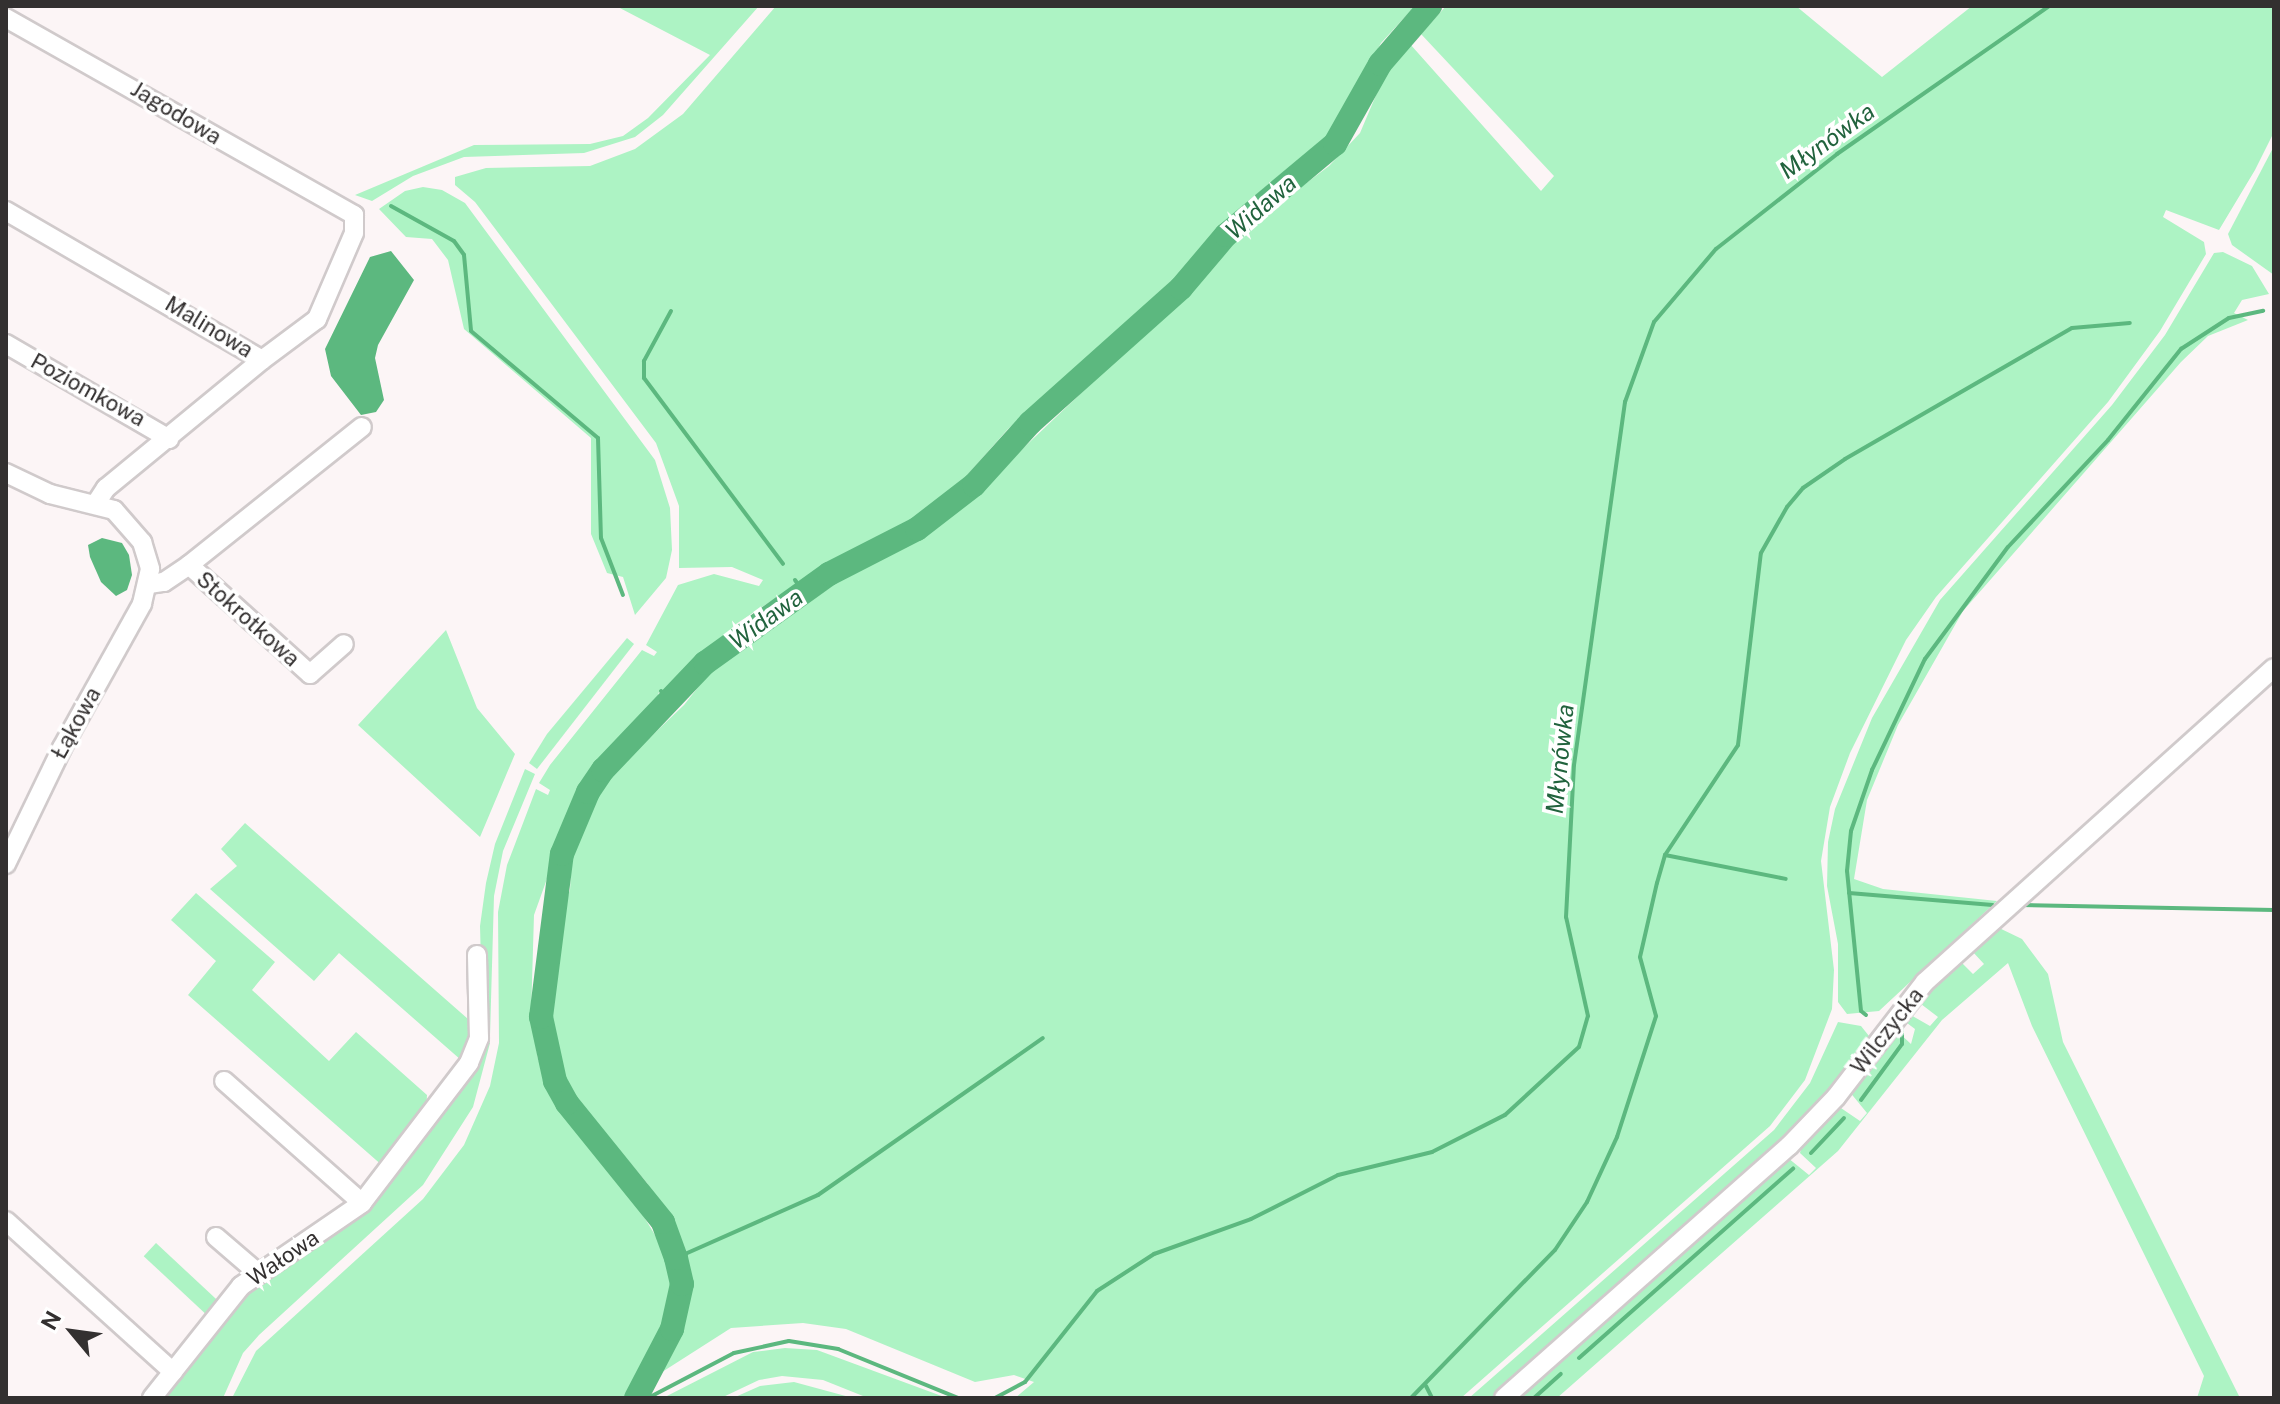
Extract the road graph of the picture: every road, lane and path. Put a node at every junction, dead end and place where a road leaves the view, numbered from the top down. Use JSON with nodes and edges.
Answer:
{"nodes":[{"id":1,"x":6,"y":18,"type":"edge"},
{"id":2,"x":6,"y":211,"type":"edge"},
{"id":3,"x":6,"y":344,"type":"edge"},
{"id":4,"x":262,"y":360,"type":"junction"},
{"id":5,"x":355,"y":431,"type":"dead end"},
{"id":6,"x":169,"y":439,"type":"junction"},
{"id":7,"x":6,"y":473,"type":"edge"},
{"id":8,"x":97,"y":502,"type":"junction"},
{"id":9,"x":189,"y":565,"type":"junction"},
{"id":10,"x":149,"y":584,"type":"junction"},
{"id":11,"x":344,"y":644,"type":"dead end"},
{"id":12,"x":2274,"y":668,"type":"edge"},
{"id":13,"x":6,"y":864,"type":"edge"},
{"id":14,"x":477,"y":955,"type":"dead end"},
{"id":15,"x":224,"y":1081,"type":"dead end"},
{"id":16,"x":362,"y":1203,"type":"junction"},
{"id":17,"x":6,"y":1221,"type":"edge"},
{"id":18,"x":216,"y":1237,"type":"dead end"},
{"id":19,"x":258,"y":1273,"type":"junction"},
{"id":20,"x":173,"y":1372,"type":"junction"},
{"id":21,"x":152,"y":1398,"type":"edge"},
{"id":22,"x":1504,"y":1398,"type":"edge"}],
"edges":[{"from":1,"to":4,"type":"street","name":"Jagodowa"},
{"from":2,"to":4,"type":"street","name":"Malinowa"},
{"from":3,"to":6,"type":"street","name":"Poziomkowa"},
{"from":4,"to":6,"type":"street","name":"Malinowa"},
{"from":5,"to":9,"type":"street"},
{"from":6,"to":8,"type":"street","name":"Malinowa"},
{"from":7,"to":8,"type":"street"},
{"from":8,"to":10,"type":"street"},
{"from":9,"to":10,"type":"street"},
{"from":9,"to":11,"type":"street","name":"Stokrotkowa"},
{"from":10,"to":13,"type":"street","name":"Łąkowa"},
{"from":12,"to":22,"type":"street","name":"Wilczycka"},
{"from":14,"to":16,"type":"street","name":"Wałowa"},
{"from":15,"to":16,"type":"street"},
{"from":16,"to":19,"type":"street","name":"Wałowa"},
{"from":17,"to":20,"type":"street"},
{"from":18,"to":19,"type":"street"},
{"from":19,"to":20,"type":"street","name":"Wałowa"},
{"from":20,"to":21,"type":"street","name":"Wałowa"}]}
